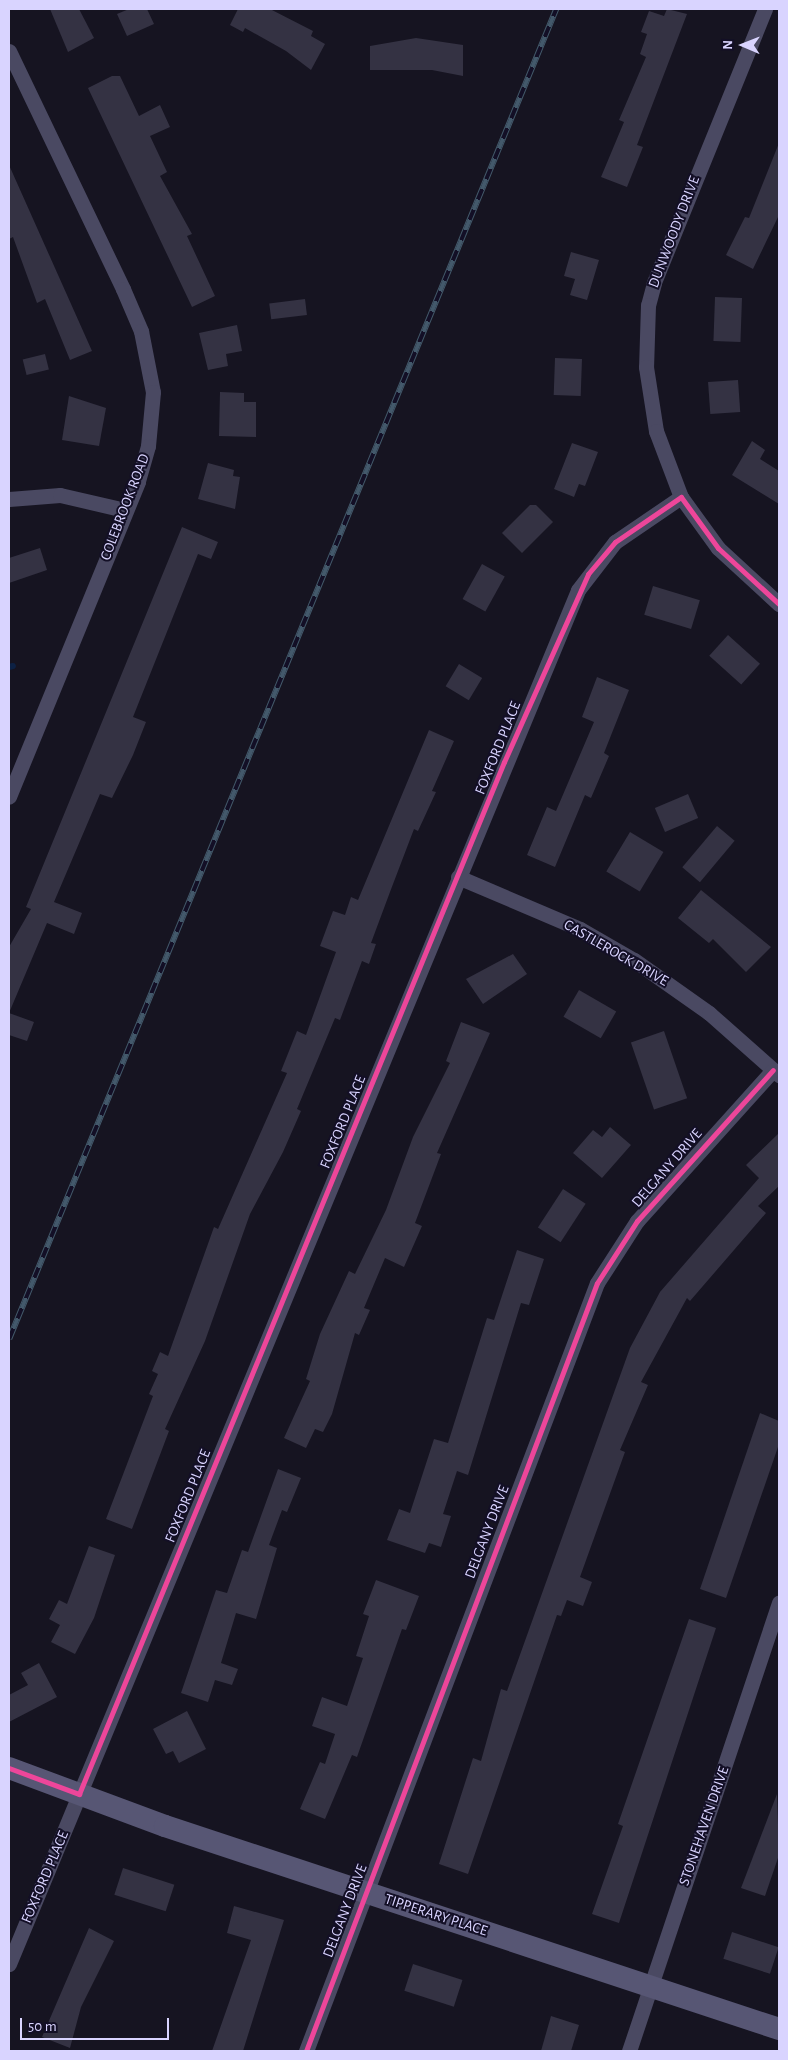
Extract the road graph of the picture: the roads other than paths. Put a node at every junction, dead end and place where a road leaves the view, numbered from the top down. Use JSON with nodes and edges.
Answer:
{"nodes":[{"id":1,"x":765,"y":9,"type":"edge"},
{"id":2,"x":9,"y":51,"type":"edge"},
{"id":3,"x":681,"y":497,"type":"junction"},
{"id":4,"x":9,"y":499,"type":"edge"},
{"id":5,"x":125,"y":510,"type":"junction"},
{"id":6,"x":777,"y":596,"type":"edge"},
{"id":7,"x":9,"y":797,"type":"edge"},
{"id":8,"x":458,"y":877,"type":"junction"},
{"id":9,"x":776,"y":1072,"type":"edge"},
{"id":10,"x":779,"y":1602,"type":"edge"},
{"id":11,"x":9,"y":1768,"type":"edge"},
{"id":12,"x":79,"y":1794,"type":"junction"},
{"id":13,"x":366,"y":1892,"type":"junction"},
{"id":14,"x":9,"y":1964,"type":"edge"},
{"id":15,"x":650,"y":1987,"type":"junction"},
{"id":16,"x":779,"y":2029,"type":"edge"},
{"id":17,"x":306,"y":2051,"type":"edge"},
{"id":18,"x":629,"y":2051,"type":"edge"}],
"edges":[{"from":1,"to":3,"type":"street","name":"DUNWOODY DRIVE"},
{"from":2,"to":5,"type":"street","name":"COLEBROOK ROAD"},
{"from":3,"to":6,"type":"street","name":"DUNWOODY DRIVE"},
{"from":3,"to":8,"type":"street","name":"FOXFORD PLACE"},
{"from":4,"to":5,"type":"street"},
{"from":5,"to":7,"type":"street","name":"COLEBROOK ROAD"},
{"from":8,"to":9,"type":"street","name":"CASTLEROCK DRIVE"},
{"from":8,"to":12,"type":"street","name":"FOXFORD PLACE"},
{"from":9,"to":13,"type":"street","name":"DELGANY DRIVE"},
{"from":10,"to":15,"type":"street","name":"STONEHAVEN DRIVE"},
{"from":11,"to":12,"type":"street","name":"TIPPERARY PLACE"},
{"from":12,"to":13,"type":"street","name":"TIPPERARY PLACE"},
{"from":12,"to":14,"type":"street","name":"FOXFORD PLACE"},
{"from":13,"to":15,"type":"street","name":"TIPPERARY PLACE"},
{"from":13,"to":17,"type":"street","name":"DELGANY DRIVE"},
{"from":15,"to":16,"type":"street","name":"TIPPERARY PLACE"},
{"from":15,"to":18,"type":"street","name":"STONEHAVEN DRIVE"}]}
